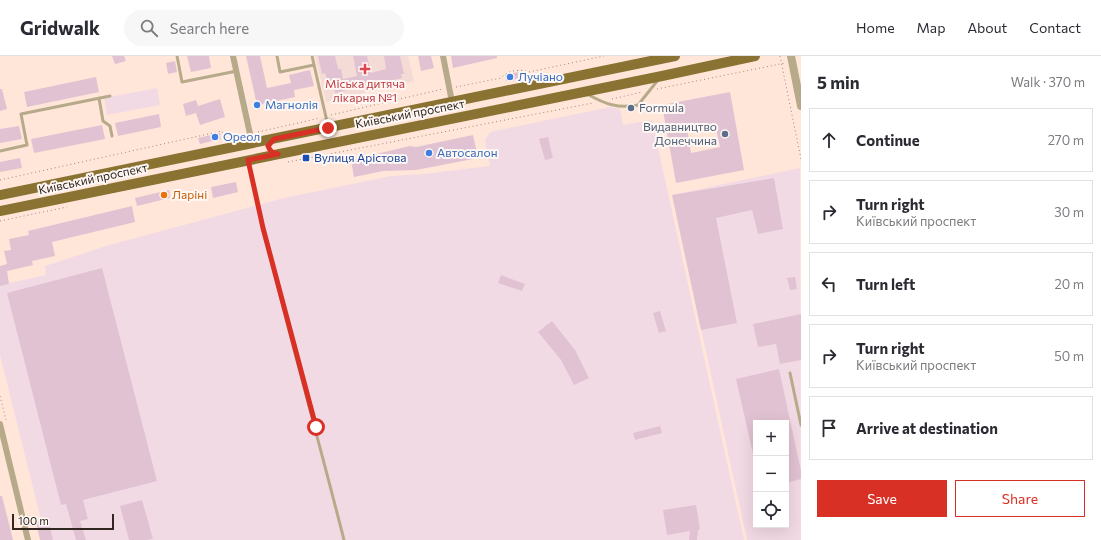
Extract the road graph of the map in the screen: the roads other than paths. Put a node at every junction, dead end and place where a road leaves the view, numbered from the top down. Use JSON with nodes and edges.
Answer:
{"nodes":[{"id":1,"x":176,"y":56,"type":"edge"},
{"id":2,"x":234,"y":56,"type":"edge"},
{"id":3,"x":277,"y":56,"type":"edge"},
{"id":4,"x":312,"y":56,"type":"edge"},
{"id":5,"x":443,"y":56,"type":"edge"},
{"id":6,"x":675,"y":56,"type":"edge"},
{"id":7,"x":755,"y":56,"type":"edge"},
{"id":8,"x":792,"y":59,"type":"edge"},
{"id":9,"x":314,"y":65,"type":"junction"},
{"id":10,"x":237,"y":71,"type":"junction"},
{"id":11,"x":662,"y":76,"type":"junction"},
{"id":12,"x":584,"y":92,"type":"junction"},
{"id":13,"x":110,"y":96,"type":"dead end"},
{"id":14,"x":99,"y":98,"type":"junction"},
{"id":15,"x":452,"y":102,"type":"junction"},
{"id":16,"x":801,"y":106,"type":"edge"},
{"id":17,"x":328,"y":128,"type":"junction"},
{"id":18,"x":112,"y":136,"type":"dead end"},
{"id":19,"x":274,"y":139,"type":"junction"},
{"id":20,"x":252,"y":143,"type":"junction"},
{"id":21,"x":233,"y":147,"type":"junction"},
{"id":22,"x":0,"y":151,"type":"edge"},
{"id":23,"x":280,"y":159,"type":"junction"},
{"id":24,"x":248,"y":160,"type":"junction"},
{"id":25,"x":236,"y":163,"type":"junction"},
{"id":26,"x":0,"y":195,"type":"edge"},
{"id":27,"x":0,"y":211,"type":"edge"},
{"id":28,"x":790,"y":373,"type":"dead end"},
{"id":29,"x":0,"y":424,"type":"edge"},
{"id":30,"x":801,"y":425,"type":"edge"},
{"id":31,"x":28,"y":540,"type":"edge"},
{"id":32,"x":344,"y":540,"type":"edge"}],
"edges":[{"from":1,"to":10,"type":"lane"},
{"from":2,"to":10,"type":"street"},
{"from":3,"to":9,"type":"lane"},
{"from":4,"to":9,"type":"lane"},
{"from":5,"to":15,"type":"street"},
{"from":6,"to":15,"type":"main road","name":"Київський проспект"},
{"from":7,"to":11,"type":"main road","name":"Київський проспект"},
{"from":8,"to":16,"type":"street"},
{"from":9,"to":17,"type":"lane"},
{"from":10,"to":20,"type":"street"},
{"from":11,"to":12,"type":"main road","name":"Київський проспект"},
{"from":11,"to":12,"type":"lane"},
{"from":12,"to":23,"type":"main road","name":"Київський проспект"},
{"from":13,"to":14,"type":"lane"},
{"from":14,"to":18,"type":"lane"},
{"from":14,"to":22,"type":"lane"},
{"from":15,"to":17,"type":"main road","name":"Київський проспект"},
{"from":17,"to":19,"type":"main road","name":"Київський проспект"},
{"from":19,"to":20,"type":"main road","name":"Київський проспект"},
{"from":19,"to":23,"type":"main road"},
{"from":20,"to":21,"type":"main road","name":"Київський проспект"},
{"from":21,"to":25,"type":"main road"},
{"from":21,"to":26,"type":"main road","name":"Київський проспект"},
{"from":23,"to":24,"type":"main road","name":"Київський проспект"},
{"from":24,"to":25,"type":"main road","name":"Київський проспект"},
{"from":24,"to":32,"type":"lane"},
{"from":25,"to":27,"type":"main road","name":"Київський проспект"},
{"from":28,"to":30,"type":"lane"},
{"from":29,"to":31,"type":"street"}]}
